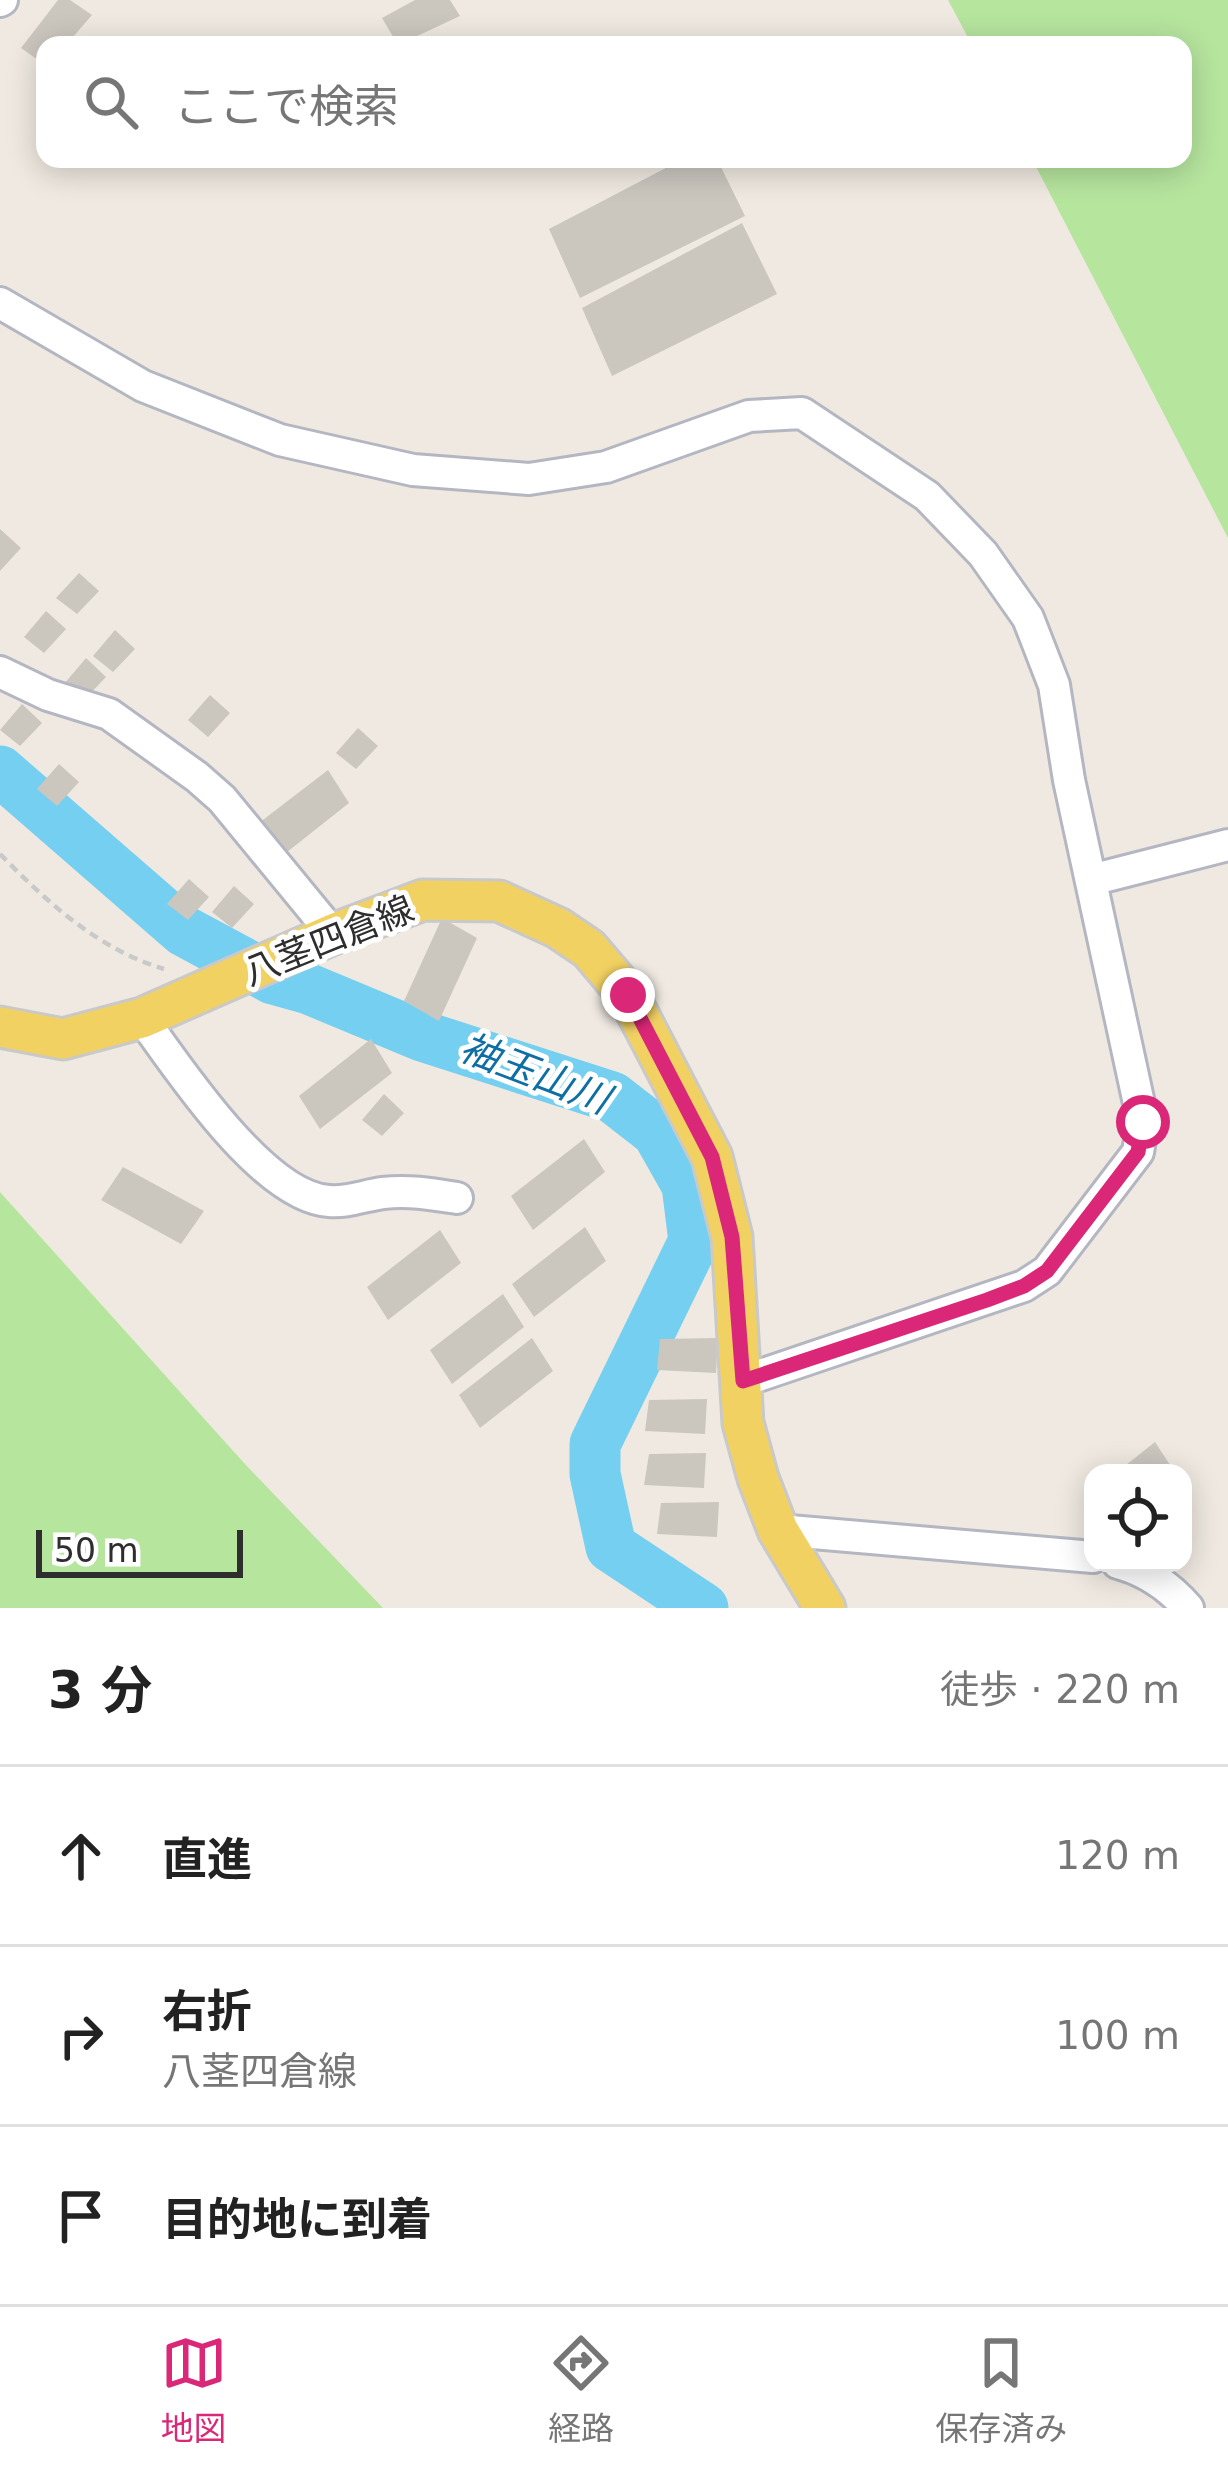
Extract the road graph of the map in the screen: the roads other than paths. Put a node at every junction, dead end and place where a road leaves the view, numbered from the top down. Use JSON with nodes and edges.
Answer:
{"nodes":[{"id":1,"x":0,"y":303,"type":"edge"},
{"id":2,"x":0,"y":672,"type":"edge"},
{"id":3,"x":1228,"y":844,"type":"edge"},
{"id":4,"x":1091,"y":880,"type":"junction"},
{"id":5,"x":333,"y":934,"type":"junction"},
{"id":6,"x":142,"y":1018,"type":"junction"},
{"id":7,"x":0,"y":1027,"type":"edge"},
{"id":8,"x":457,"y":1198,"type":"dead end"},
{"id":9,"x":743,"y":1381,"type":"junction"},
{"id":10,"x":778,"y":1530,"type":"junction"},
{"id":11,"x":1084,"y":1557,"type":"edge"},
{"id":12,"x":1145,"y":1572,"type":"edge"},
{"id":13,"x":825,"y":1608,"type":"edge"},
{"id":14,"x":1189,"y":1608,"type":"edge"}],
"edges":[{"from":1,"to":4,"type":"street"},
{"from":2,"to":5,"type":"street"},
{"from":3,"to":4,"type":"street"},
{"from":4,"to":9,"type":"street"},
{"from":5,"to":6,"type":"main road","name":"八茎四倉線"},
{"from":5,"to":9,"type":"main road","name":"八茎四倉線"},
{"from":6,"to":7,"type":"main road","name":"八茎四倉線"},
{"from":6,"to":8,"type":"street"},
{"from":9,"to":10,"type":"main road","name":"八茎四倉線"},
{"from":10,"to":11,"type":"street"},
{"from":10,"to":13,"type":"main road","name":"八茎四倉線"},
{"from":12,"to":14,"type":"street"}]}
